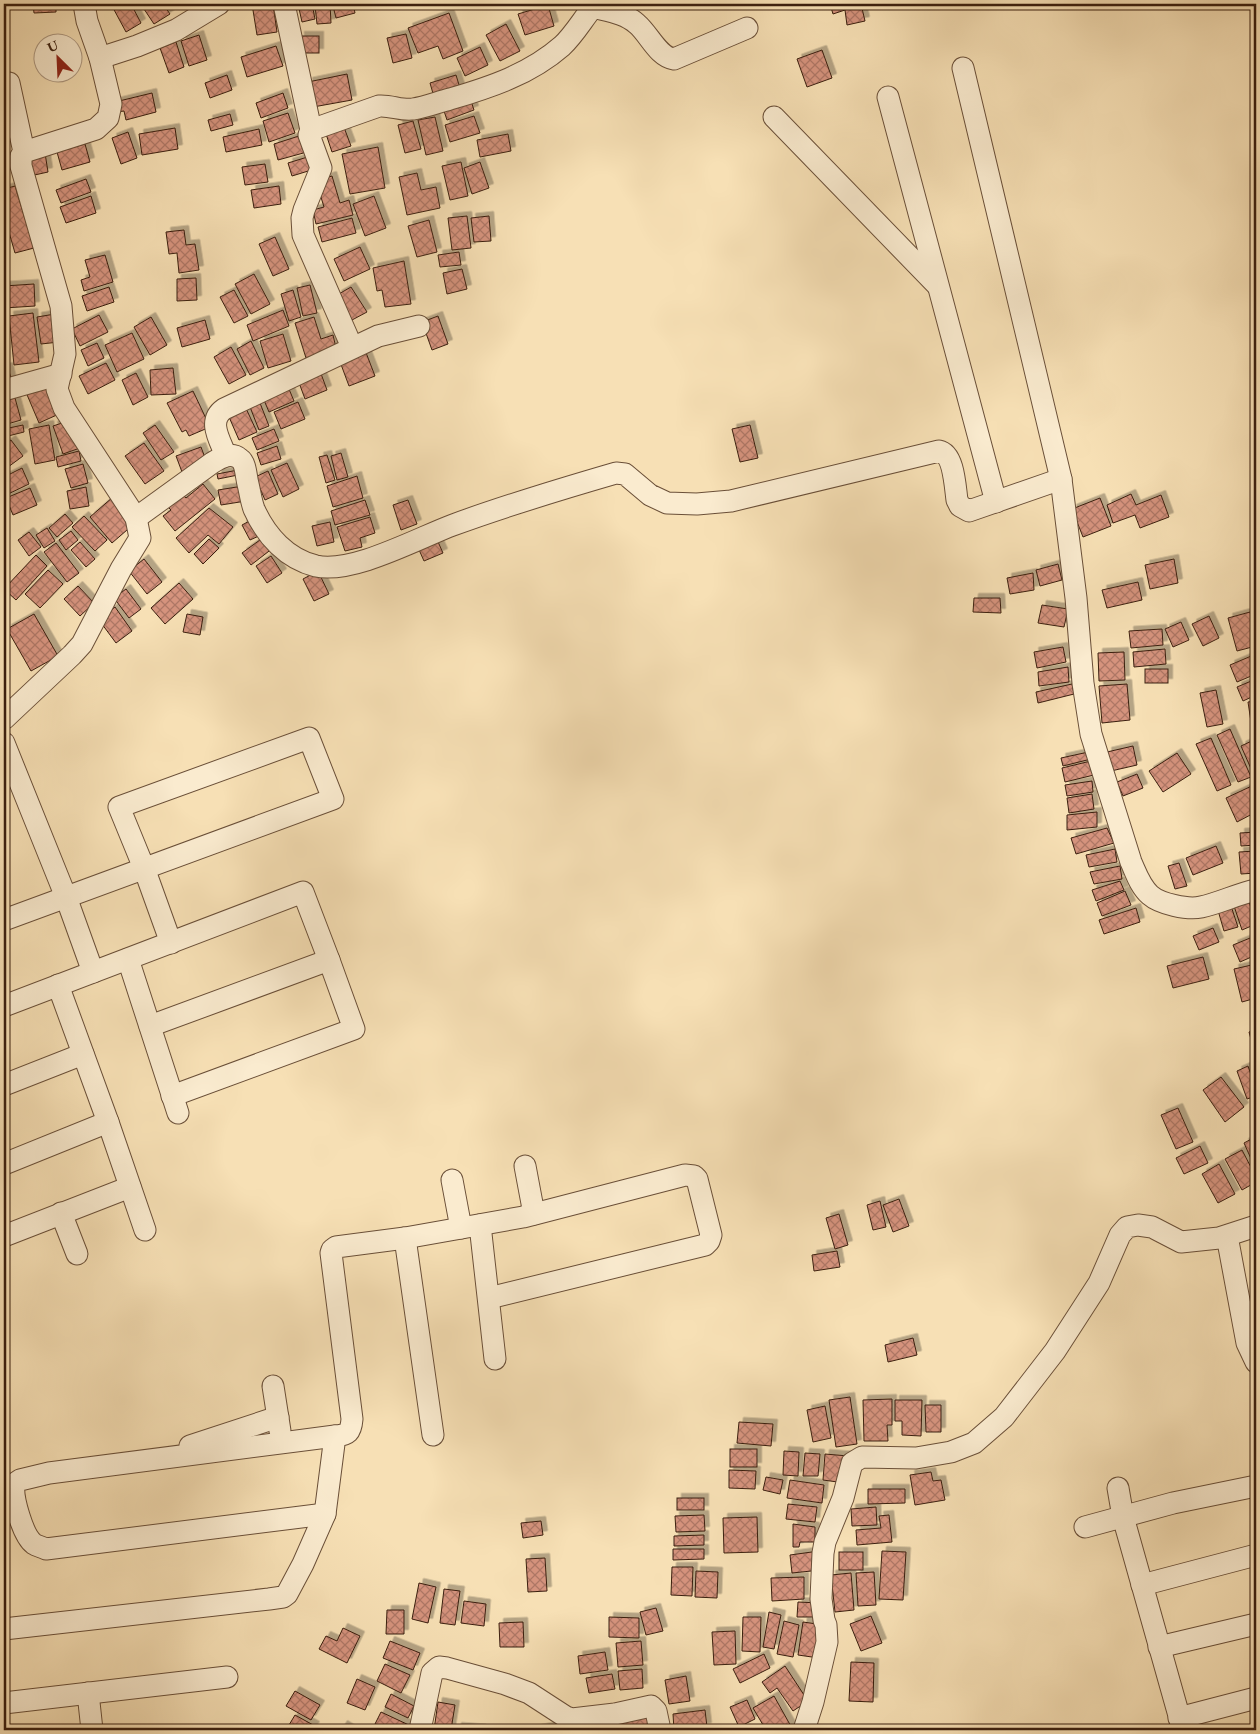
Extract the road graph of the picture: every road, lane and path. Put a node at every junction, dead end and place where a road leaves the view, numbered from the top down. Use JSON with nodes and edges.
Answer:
{"nodes":[{"id":1,"x":84,"y":4,"type":"edge"},
{"id":2,"x":218,"y":4,"type":"edge"},
{"id":3,"x":284,"y":4,"type":"edge"},
{"id":4,"x":747,"y":28,"type":"dead end"},
{"id":5,"x":100,"y":58,"type":"junction"},
{"id":6,"x":963,"y":68,"type":"dead end"},
{"id":7,"x":4,"y":82,"type":"edge"},
{"id":8,"x":888,"y":97,"type":"dead end"},
{"id":9,"x":774,"y":116,"type":"dead end"},
{"id":10,"x":311,"y":130,"type":"junction"},
{"id":11,"x":24,"y":152,"type":"junction"},
{"id":12,"x":939,"y":286,"type":"junction"},
{"id":13,"x":419,"y":326,"type":"dead end"},
{"id":14,"x":352,"y":348,"type":"junction"},
{"id":15,"x":61,"y":374,"type":"junction"},
{"id":16,"x":4,"y":390,"type":"edge"},
{"id":17,"x":226,"y":456,"type":"junction"},
{"id":18,"x":1061,"y":479,"type":"junction"},
{"id":19,"x":996,"y":502,"type":"junction"},
{"id":20,"x":136,"y":518,"type":"junction"},
{"id":21,"x":4,"y":719,"type":"edge"},
{"id":22,"x":4,"y":743,"type":"edge"},
{"id":23,"x":144,"y":868,"type":"junction"},
{"id":24,"x":1256,"y":890,"type":"edge"},
{"id":25,"x":66,"y":897,"type":"junction"},
{"id":26,"x":4,"y":920,"type":"edge"},
{"id":27,"x":171,"y":942,"type":"junction"},
{"id":28,"x":128,"y":959,"type":"junction"},
{"id":29,"x":329,"y":960,"type":"junction"},
{"id":30,"x":93,"y":972,"type":"junction"},
{"id":31,"x":58,"y":985,"type":"junction"},
{"id":32,"x":4,"y":1006,"type":"edge"},
{"id":33,"x":150,"y":1026,"type":"junction"},
{"id":34,"x":83,"y":1054,"type":"junction"},
{"id":35,"x":4,"y":1086,"type":"edge"},
{"id":36,"x":108,"y":1122,"type":"junction"},
{"id":37,"x":4,"y":1164,"type":"edge"},
{"id":38,"x":524,"y":1166,"type":"dead end"},
{"id":39,"x":452,"y":1180,"type":"dead end"},
{"id":40,"x":130,"y":1187,"type":"junction"},
{"id":41,"x":61,"y":1213,"type":"junction"},
{"id":42,"x":534,"y":1214,"type":"junction"},
{"id":43,"x":1256,"y":1226,"type":"edge"},
{"id":44,"x":470,"y":1227,"type":"junction"},
{"id":45,"x":145,"y":1230,"type":"dead end"},
{"id":46,"x":4,"y":1236,"type":"edge"},
{"id":47,"x":1227,"y":1236,"type":"junction"},
{"id":48,"x":405,"y":1238,"type":"junction"},
{"id":49,"x":77,"y":1254,"type":"dead end"},
{"id":50,"x":488,"y":1298,"type":"junction"},
{"id":51,"x":495,"y":1359,"type":"dead end"},
{"id":52,"x":1256,"y":1362,"type":"edge"},
{"id":53,"x":273,"y":1386,"type":"dead end"},
{"id":54,"x":278,"y":1417,"type":"junction"},
{"id":55,"x":433,"y":1435,"type":"dead end"},
{"id":56,"x":335,"y":1436,"type":"junction"},
{"id":57,"x":282,"y":1443,"type":"junction"},
{"id":58,"x":142,"y":1461,"type":"junction"},
{"id":59,"x":1256,"y":1486,"type":"edge"},
{"id":60,"x":1118,"y":1488,"type":"dead end"},
{"id":61,"x":325,"y":1514,"type":"junction"},
{"id":62,"x":1123,"y":1517,"type":"junction"},
{"id":63,"x":1085,"y":1527,"type":"dead end"},
{"id":64,"x":1256,"y":1555,"type":"edge"},
{"id":65,"x":1142,"y":1585,"type":"junction"},
{"id":66,"x":1256,"y":1624,"type":"edge"},
{"id":67,"x":4,"y":1629,"type":"edge"},
{"id":68,"x":1159,"y":1647,"type":"junction"},
{"id":69,"x":227,"y":1678,"type":"dead end"},
{"id":70,"x":88,"y":1693,"type":"junction"},
{"id":71,"x":1256,"y":1698,"type":"edge"},
{"id":72,"x":4,"y":1703,"type":"edge"},
{"id":73,"x":1181,"y":1724,"type":"edge"},
{"id":74,"x":92,"y":1730,"type":"edge"},
{"id":75,"x":420,"y":1730,"type":"edge"},
{"id":76,"x":660,"y":1730,"type":"edge"},
{"id":77,"x":804,"y":1730,"type":"edge"}],
"edges":[{"from":1,"to":5,"type":"street"},
{"from":2,"to":5,"type":"street"},
{"from":3,"to":10,"type":"street"},
{"from":4,"to":10,"type":"street"},
{"from":5,"to":11,"type":"street"},
{"from":6,"to":18,"type":"street"},
{"from":7,"to":11,"type":"street"},
{"from":8,"to":12,"type":"street"},
{"from":9,"to":12,"type":"street"},
{"from":10,"to":14,"type":"street"},
{"from":11,"to":15,"type":"street"},
{"from":12,"to":19,"type":"street"},
{"from":13,"to":14,"type":"street"},
{"from":14,"to":17,"type":"street"},
{"from":15,"to":16,"type":"street"},
{"from":15,"to":20,"type":"street"},
{"from":17,"to":19,"type":"street"},
{"from":17,"to":20,"type":"street"},
{"from":18,"to":19,"type":"street"},
{"from":18,"to":24,"type":"street"},
{"from":20,"to":21,"type":"street"},
{"from":22,"to":25,"type":"street"},
{"from":23,"to":23,"type":"street"},
{"from":23,"to":25,"type":"street"},
{"from":23,"to":27,"type":"street"},
{"from":25,"to":26,"type":"street"},
{"from":25,"to":30,"type":"street"},
{"from":27,"to":28,"type":"street"},
{"from":27,"to":29,"type":"street"},
{"from":28,"to":30,"type":"street"},
{"from":28,"to":33,"type":"street"},
{"from":29,"to":33,"type":"street"},
{"from":29,"to":33,"type":"street"},
{"from":30,"to":31,"type":"street"},
{"from":31,"to":32,"type":"street"},
{"from":31,"to":34,"type":"street"},
{"from":34,"to":35,"type":"street"},
{"from":34,"to":36,"type":"street"},
{"from":36,"to":37,"type":"street"},
{"from":36,"to":40,"type":"street"},
{"from":38,"to":42,"type":"street"},
{"from":39,"to":44,"type":"street"},
{"from":40,"to":41,"type":"street"},
{"from":40,"to":45,"type":"street"},
{"from":41,"to":46,"type":"street"},
{"from":41,"to":49,"type":"street"},
{"from":42,"to":44,"type":"street"},
{"from":42,"to":50,"type":"street"},
{"from":43,"to":47,"type":"street"},
{"from":44,"to":48,"type":"street"},
{"from":44,"to":50,"type":"street"},
{"from":47,"to":52,"type":"street"},
{"from":47,"to":77,"type":"street"},
{"from":48,"to":55,"type":"street"},
{"from":48,"to":56,"type":"street"},
{"from":50,"to":51,"type":"street"},
{"from":53,"to":54,"type":"street"},
{"from":54,"to":57,"type":"street"},
{"from":54,"to":58,"type":"street"},
{"from":56,"to":57,"type":"street"},
{"from":56,"to":61,"type":"street"},
{"from":57,"to":58,"type":"street"},
{"from":58,"to":61,"type":"street"},
{"from":59,"to":62,"type":"street"},
{"from":60,"to":62,"type":"street"},
{"from":61,"to":67,"type":"street"},
{"from":62,"to":63,"type":"street"},
{"from":62,"to":65,"type":"street"},
{"from":64,"to":65,"type":"street"},
{"from":65,"to":68,"type":"street"},
{"from":66,"to":68,"type":"street"},
{"from":68,"to":73,"type":"street"},
{"from":69,"to":70,"type":"street"},
{"from":70,"to":72,"type":"street"},
{"from":70,"to":74,"type":"street"},
{"from":71,"to":73,"type":"street"},
{"from":75,"to":76,"type":"street"}]}
